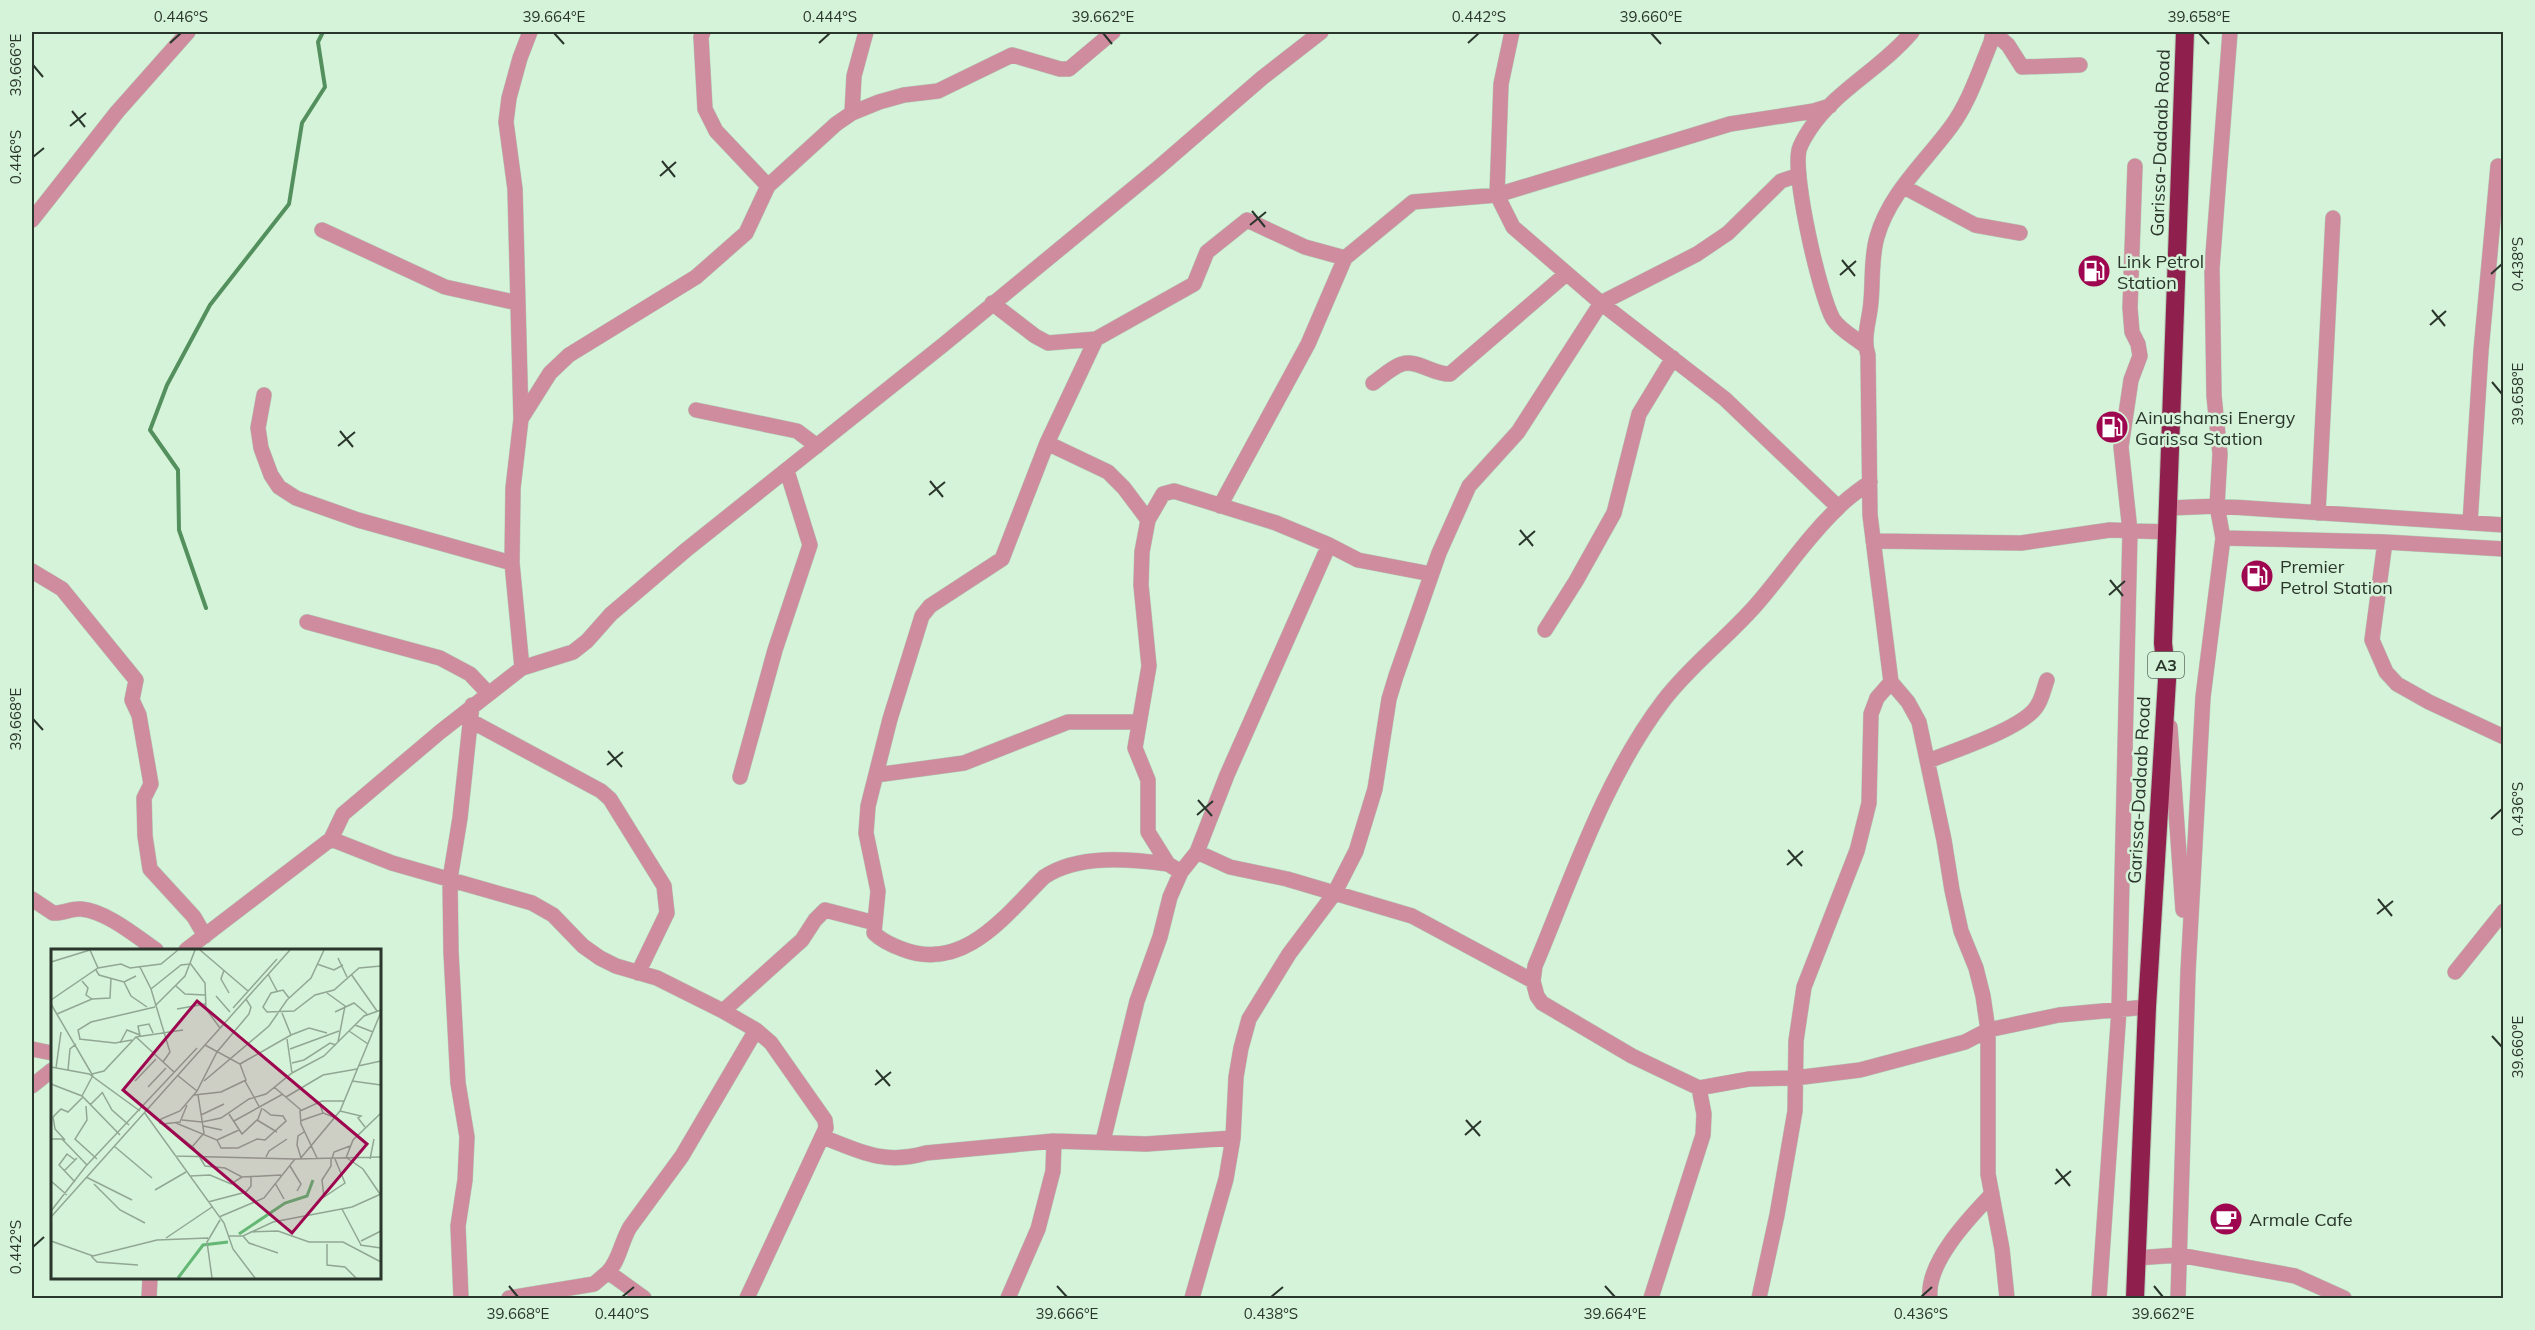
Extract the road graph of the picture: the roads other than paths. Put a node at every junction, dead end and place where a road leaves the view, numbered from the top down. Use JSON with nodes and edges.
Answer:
{"nodes":[{"id":1,"x":188,"y":32,"type":"edge"},
{"id":2,"x":530,"y":32,"type":"edge"},
{"id":3,"x":703,"y":32,"type":"edge"},
{"id":4,"x":866,"y":32,"type":"edge"},
{"id":5,"x":1113,"y":32,"type":"edge"},
{"id":6,"x":1321,"y":32,"type":"edge"},
{"id":7,"x":1512,"y":32,"type":"edge"},
{"id":8,"x":1912,"y":32,"type":"edge"},
{"id":9,"x":1993,"y":32,"type":"edge"},
{"id":10,"x":2185,"y":32,"type":"edge"},
{"id":11,"x":2230,"y":32,"type":"edge"},
{"id":12,"x":2080,"y":65,"type":"dead end"},
{"id":13,"x":1830,"y":106,"type":"junction"},
{"id":14,"x":852,"y":113,"type":"junction"},
{"id":15,"x":2135,"y":166,"type":"dead end"},
{"id":16,"x":2498,"y":166,"type":"dead end"},
{"id":17,"x":1799,"y":175,"type":"junction"},
{"id":18,"x":768,"y":186,"type":"junction"},
{"id":19,"x":1904,"y":187,"type":"junction"},
{"id":20,"x":1497,"y":195,"type":"junction"},
{"id":21,"x":2333,"y":218,"type":"dead end"},
{"id":22,"x":32,"y":220,"type":"edge"},
{"id":23,"x":322,"y":230,"type":"dead end"},
{"id":24,"x":2020,"y":233,"type":"dead end"},
{"id":25,"x":1345,"y":258,"type":"junction"},
{"id":26,"x":1566,"y":274,"type":"junction"},
{"id":27,"x":518,"y":303,"type":"junction"},
{"id":28,"x":992,"y":303,"type":"junction"},
{"id":29,"x":1600,"y":303,"type":"junction"},
{"id":30,"x":1096,"y":339,"type":"junction"},
{"id":31,"x":1864,"y":345,"type":"junction"},
{"id":32,"x":1673,"y":358,"type":"junction"},
{"id":33,"x":1373,"y":383,"type":"dead end"},
{"id":34,"x":264,"y":395,"type":"dead end"},
{"id":35,"x":696,"y":410,"type":"dead end"},
{"id":36,"x":521,"y":419,"type":"junction"},
{"id":37,"x":1047,"y":443,"type":"junction"},
{"id":38,"x":817,"y":446,"type":"junction"},
{"id":39,"x":787,"y":471,"type":"junction"},
{"id":40,"x":1870,"y":482,"type":"junction"},
{"id":41,"x":1220,"y":506,"type":"junction"},
{"id":42,"x":2217,"y":506,"type":"junction"},
{"id":43,"x":1838,"y":507,"type":"junction"},
{"id":44,"x":2169,"y":508,"type":"junction"},
{"id":45,"x":2318,"y":513,"type":"junction"},
{"id":46,"x":1148,"y":520,"type":"junction"},
{"id":47,"x":2470,"y":523,"type":"junction"},
{"id":48,"x":2504,"y":525,"type":"edge"},
{"id":49,"x":2130,"y":531,"type":"junction"},
{"id":50,"x":2169,"y":532,"type":"junction"},
{"id":51,"x":2223,"y":538,"type":"junction"},
{"id":52,"x":1873,"y":541,"type":"junction"},
{"id":53,"x":2385,"y":542,"type":"junction"},
{"id":54,"x":1329,"y":545,"type":"junction"},
{"id":55,"x":2504,"y":549,"type":"edge"},
{"id":56,"x":512,"y":563,"type":"junction"},
{"id":57,"x":32,"y":571,"type":"edge"},
{"id":58,"x":1431,"y":574,"type":"junction"},
{"id":59,"x":307,"y":622,"type":"dead end"},
{"id":60,"x":1545,"y":630,"type":"dead end"},
{"id":61,"x":522,"y":668,"type":"junction"},
{"id":62,"x":2047,"y":680,"type":"dead end"},
{"id":63,"x":2167,"y":680,"type":"junction"},
{"id":64,"x":1891,"y":682,"type":"junction"},
{"id":65,"x":488,"y":693,"type":"junction"},
{"id":66,"x":471,"y":713,"type":"junction"},
{"id":67,"x":1139,"y":722,"type":"junction"},
{"id":68,"x":2504,"y":738,"type":"edge"},
{"id":69,"x":1928,"y":761,"type":"junction"},
{"id":70,"x":876,"y":775,"type":"junction"},
{"id":71,"x":740,"y":777,"type":"dead end"},
{"id":72,"x":331,"y":839,"type":"junction"},
{"id":73,"x":1197,"y":852,"type":"junction"},
{"id":74,"x":1175,"y":868,"type":"junction"},
{"id":75,"x":450,"y":879,"type":"junction"},
{"id":76,"x":1334,"y":894,"type":"junction"},
{"id":77,"x":32,"y":899,"type":"edge"},
{"id":78,"x":2504,"y":911,"type":"edge"},
{"id":79,"x":875,"y":923,"type":"junction"},
{"id":80,"x":196,"y":945,"type":"edge"},
{"id":81,"x":153,"y":949,"type":"edge"},
{"id":82,"x":2188,"y":972,"type":"junction"},
{"id":83,"x":2456,"y":972,"type":"dead end"},
{"id":84,"x":638,"y":973,"type":"junction"},
{"id":85,"x":1533,"y":981,"type":"junction"},
{"id":86,"x":2147,"y":1007,"type":"junction"},
{"id":87,"x":2119,"y":1010,"type":"junction"},
{"id":88,"x":723,"y":1011,"type":"junction"},
{"id":89,"x":756,"y":1030,"type":"junction"},
{"id":90,"x":1988,"y":1030,"type":"junction"},
{"id":91,"x":32,"y":1049,"type":"edge"},
{"id":92,"x":51,"y":1053,"type":"edge"},
{"id":93,"x":51,"y":1071,"type":"edge"},
{"id":94,"x":1795,"y":1078,"type":"junction"},
{"id":95,"x":32,"y":1086,"type":"edge"},
{"id":96,"x":1699,"y":1088,"type":"junction"},
{"id":97,"x":823,"y":1137,"type":"junction"},
{"id":98,"x":1233,"y":1138,"type":"junction"},
{"id":99,"x":1054,"y":1141,"type":"junction"},
{"id":100,"x":1103,"y":1142,"type":"junction"},
{"id":101,"x":1992,"y":1194,"type":"junction"},
{"id":102,"x":2179,"y":1255,"type":"junction"},
{"id":103,"x":2136,"y":1258,"type":"junction"},
{"id":104,"x":608,"y":1272,"type":"junction"},
{"id":105,"x":150,"y":1279,"type":"edge"},
{"id":106,"x":149,"y":1299,"type":"edge"},
{"id":107,"x":461,"y":1299,"type":"edge"},
{"id":108,"x":509,"y":1299,"type":"edge"},
{"id":109,"x":644,"y":1299,"type":"edge"},
{"id":110,"x":747,"y":1299,"type":"edge"},
{"id":111,"x":1008,"y":1299,"type":"edge"},
{"id":112,"x":1192,"y":1299,"type":"edge"},
{"id":113,"x":1652,"y":1299,"type":"edge"},
{"id":114,"x":1759,"y":1299,"type":"edge"},
{"id":115,"x":1930,"y":1299,"type":"edge"},
{"id":116,"x":2007,"y":1299,"type":"edge"},
{"id":117,"x":2099,"y":1299,"type":"edge"},
{"id":118,"x":2135,"y":1299,"type":"edge"},
{"id":119,"x":2178,"y":1299,"type":"edge"},
{"id":120,"x":2344,"y":1299,"type":"edge"}],
"edges":[{"from":1,"to":22,"type":"street"},
{"from":2,"to":27,"type":"street"},
{"from":3,"to":18,"type":"street"},
{"from":4,"to":14,"type":"street"},
{"from":5,"to":14,"type":"street"},
{"from":6,"to":28,"type":"street"},
{"from":7,"to":20,"type":"street"},
{"from":8,"to":13,"type":"street"},
{"from":9,"to":12,"type":"street"},
{"from":9,"to":19,"type":"street"},
{"from":10,"to":44,"type":"highway","name":"Garissa-Dadaab Road","number":"A3"},
{"from":11,"to":42,"type":"street"},
{"from":13,"to":17,"type":"street"},
{"from":13,"to":20,"type":"street"},
{"from":14,"to":18,"type":"street"},
{"from":15,"to":49,"type":"street"},
{"from":16,"to":47,"type":"street"},
{"from":17,"to":29,"type":"street"},
{"from":17,"to":31,"type":"street"},
{"from":18,"to":36,"type":"street"},
{"from":19,"to":24,"type":"street"},
{"from":19,"to":31,"type":"street"},
{"from":20,"to":25,"type":"street"},
{"from":20,"to":26,"type":"street"},
{"from":21,"to":45,"type":"street"},
{"from":23,"to":27,"type":"street"},
{"from":25,"to":30,"type":"street"},
{"from":25,"to":41,"type":"street"},
{"from":26,"to":29,"type":"street"},
{"from":26,"to":33,"type":"street"},
{"from":27,"to":36,"type":"street"},
{"from":28,"to":30,"type":"street"},
{"from":28,"to":38,"type":"street"},
{"from":29,"to":32,"type":"street"},
{"from":29,"to":58,"type":"street"},
{"from":30,"to":37,"type":"street"},
{"from":31,"to":40,"type":"street"},
{"from":32,"to":43,"type":"street"},
{"from":32,"to":60,"type":"street"},
{"from":34,"to":56,"type":"street"},
{"from":35,"to":38,"type":"street"},
{"from":36,"to":56,"type":"street"},
{"from":37,"to":46,"type":"street"},
{"from":37,"to":70,"type":"street"},
{"from":38,"to":39,"type":"street"},
{"from":39,"to":61,"type":"street"},
{"from":39,"to":71,"type":"street"},
{"from":40,"to":43,"type":"street"},
{"from":40,"to":52,"type":"street"},
{"from":41,"to":46,"type":"street"},
{"from":41,"to":54,"type":"street"},
{"from":42,"to":44,"type":"street"},
{"from":42,"to":45,"type":"street"},
{"from":42,"to":51,"type":"street"},
{"from":43,"to":85,"type":"street"},
{"from":44,"to":50,"type":"highway","name":"Garissa-Dadaab Road","number":"A3"},
{"from":45,"to":47,"type":"street"},
{"from":46,"to":67,"type":"street"},
{"from":47,"to":48,"type":"street"},
{"from":49,"to":50,"type":"street"},
{"from":49,"to":52,"type":"street"},
{"from":49,"to":87,"type":"street"},
{"from":50,"to":63,"type":"highway","name":"Garissa-Dadaab Road","number":"A3"},
{"from":51,"to":53,"type":"street"},
{"from":51,"to":82,"type":"street"},
{"from":52,"to":64,"type":"street"},
{"from":53,"to":55,"type":"street"},
{"from":53,"to":68,"type":"street"},
{"from":54,"to":58,"type":"street"},
{"from":54,"to":73,"type":"street"},
{"from":56,"to":61,"type":"street"},
{"from":57,"to":80,"type":"street"},
{"from":58,"to":76,"type":"street"},
{"from":59,"to":65,"type":"street"},
{"from":61,"to":65,"type":"street"},
{"from":62,"to":69,"type":"street"},
{"from":63,"to":82,"type":"street"},
{"from":63,"to":86,"type":"highway","name":"Garissa-Dadaab Road","number":"A3"},
{"from":64,"to":69,"type":"street"},
{"from":64,"to":94,"type":"street"},
{"from":65,"to":66,"type":"street"},
{"from":66,"to":72,"type":"street"},
{"from":66,"to":75,"type":"street"},
{"from":66,"to":84,"type":"street"},
{"from":67,"to":70,"type":"street"},
{"from":67,"to":74,"type":"street"},
{"from":69,"to":90,"type":"street"},
{"from":70,"to":79,"type":"street"},
{"from":72,"to":75,"type":"street"},
{"from":72,"to":80,"type":"street"},
{"from":73,"to":74,"type":"street"},
{"from":73,"to":76,"type":"street"},
{"from":74,"to":79,"type":"street"},
{"from":74,"to":100,"type":"street"},
{"from":75,"to":84,"type":"street"},
{"from":75,"to":107,"type":"street"},
{"from":76,"to":85,"type":"street"},
{"from":76,"to":98,"type":"street"},
{"from":77,"to":81,"type":"street"},
{"from":78,"to":83,"type":"street"},
{"from":79,"to":88,"type":"street"},
{"from":82,"to":102,"type":"street"},
{"from":84,"to":88,"type":"street"},
{"from":85,"to":96,"type":"street"},
{"from":86,"to":87,"type":"street"},
{"from":86,"to":103,"type":"highway","name":"Garissa-Dadaab Road","number":"A3"},
{"from":87,"to":90,"type":"street"},
{"from":87,"to":117,"type":"street"},
{"from":88,"to":89,"type":"street"},
{"from":89,"to":97,"type":"street"},
{"from":89,"to":104,"type":"street"},
{"from":90,"to":94,"type":"street"},
{"from":90,"to":101,"type":"street"},
{"from":91,"to":92,"type":"street"},
{"from":93,"to":95,"type":"street"},
{"from":94,"to":96,"type":"street"},
{"from":94,"to":114,"type":"street"},
{"from":96,"to":113,"type":"street"},
{"from":97,"to":99,"type":"street"},
{"from":97,"to":110,"type":"street"},
{"from":98,"to":100,"type":"street"},
{"from":98,"to":112,"type":"street"},
{"from":99,"to":100,"type":"street"},
{"from":99,"to":111,"type":"street"},
{"from":101,"to":115,"type":"street"},
{"from":101,"to":116,"type":"street"},
{"from":102,"to":103,"type":"street"},
{"from":102,"to":119,"type":"street"},
{"from":102,"to":120,"type":"street"},
{"from":103,"to":118,"type":"highway","name":"Garissa-Dadaab Road","number":"A3"},
{"from":104,"to":108,"type":"street"},
{"from":104,"to":109,"type":"street"},
{"from":105,"to":106,"type":"street"}]}
